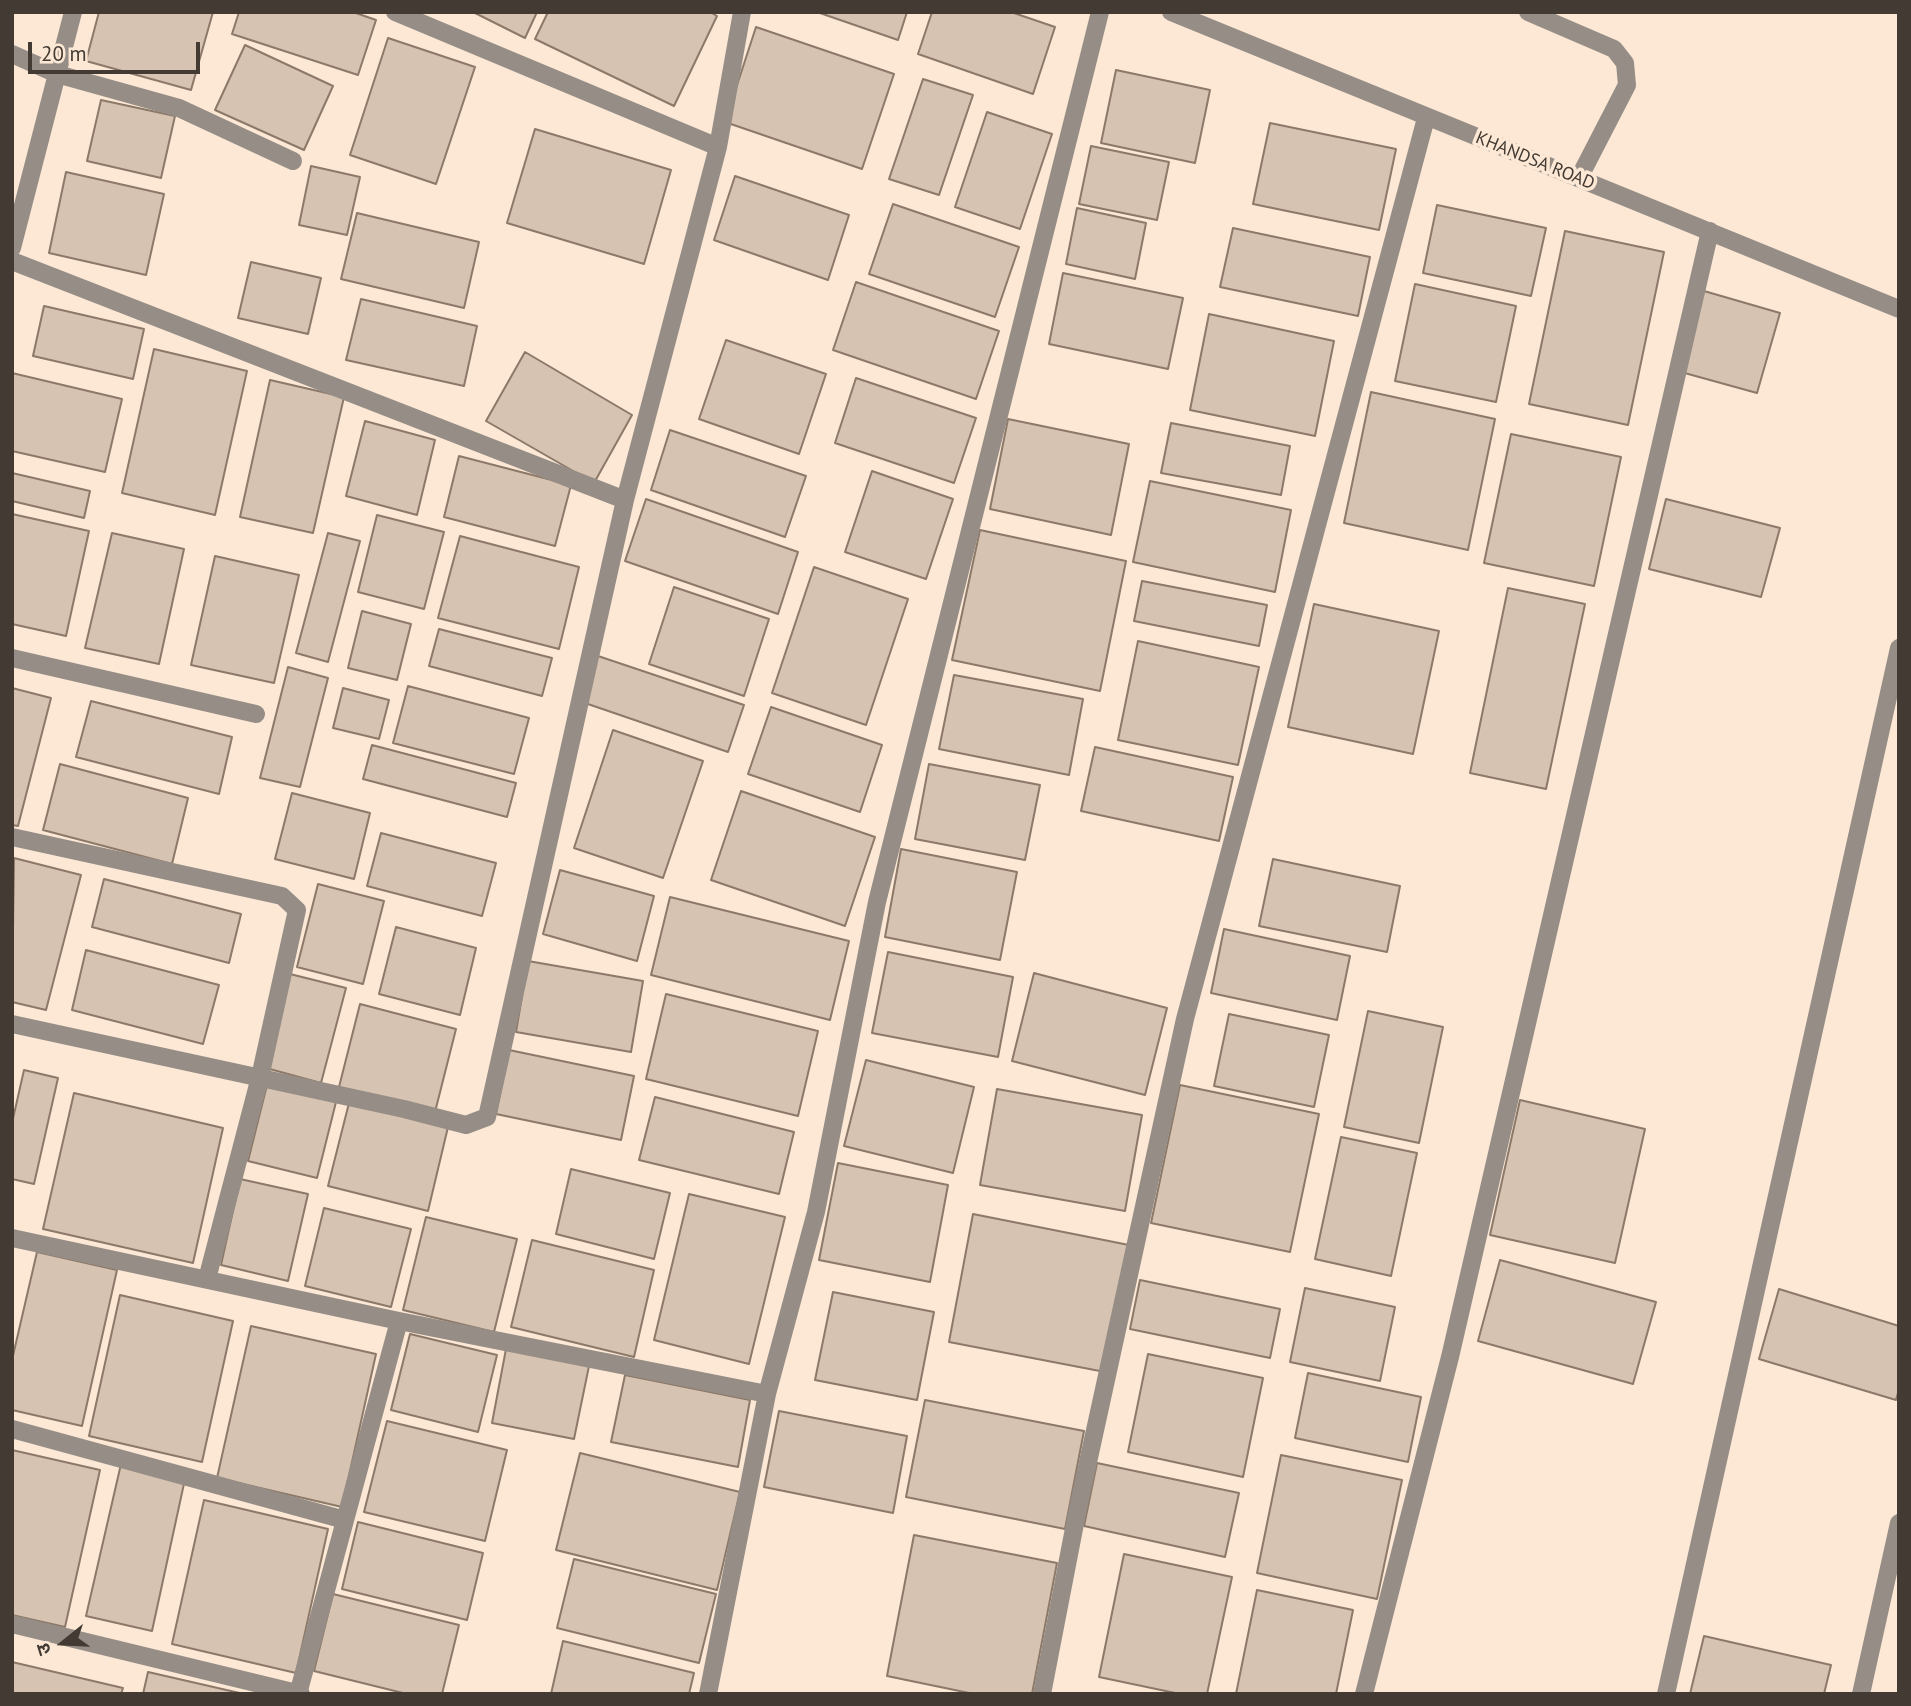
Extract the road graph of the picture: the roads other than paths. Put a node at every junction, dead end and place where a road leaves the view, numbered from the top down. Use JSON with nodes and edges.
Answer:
{"nodes":[{"id":1,"x":73,"y":12,"type":"edge"},
{"id":2,"x":395,"y":12,"type":"edge"},
{"id":3,"x":1100,"y":12,"type":"edge"},
{"id":4,"x":1171,"y":12,"type":"edge"},
{"id":5,"x":1528,"y":12,"type":"edge"},
{"id":6,"x":740,"y":13,"type":"edge"},
{"id":7,"x":12,"y":54,"type":"edge"},
{"id":8,"x":57,"y":74,"type":"junction"},
{"id":9,"x":1426,"y":118,"type":"junction"},
{"id":10,"x":718,"y":147,"type":"junction"},
{"id":11,"x":293,"y":161,"type":"dead end"},
{"id":12,"x":1578,"y":178,"type":"junction"},
{"id":13,"x":1710,"y":231,"type":"junction"},
{"id":14,"x":12,"y":247,"type":"edge"},
{"id":15,"x":12,"y":261,"type":"edge"},
{"id":16,"x":1899,"y":309,"type":"edge"},
{"id":17,"x":625,"y":500,"type":"junction"},
{"id":18,"x":1899,"y":648,"type":"edge"},
{"id":19,"x":12,"y":658,"type":"edge"},
{"id":20,"x":256,"y":714,"type":"dead end"},
{"id":21,"x":12,"y":836,"type":"edge"},
{"id":22,"x":12,"y":1024,"type":"edge"},
{"id":23,"x":260,"y":1077,"type":"junction"},
{"id":24,"x":12,"y":1238,"type":"edge"},
{"id":25,"x":207,"y":1279,"type":"junction"},
{"id":26,"x":399,"y":1321,"type":"junction"},
{"id":27,"x":767,"y":1394,"type":"junction"},
{"id":28,"x":12,"y":1429,"type":"edge"},
{"id":29,"x":345,"y":1520,"type":"junction"},
{"id":30,"x":1899,"y":1523,"type":"edge"},
{"id":31,"x":12,"y":1624,"type":"edge"},
{"id":32,"x":299,"y":1694,"type":"edge"},
{"id":33,"x":708,"y":1694,"type":"edge"},
{"id":34,"x":1041,"y":1694,"type":"edge"},
{"id":35,"x":1364,"y":1694,"type":"edge"},
{"id":36,"x":1666,"y":1694,"type":"edge"},
{"id":37,"x":1861,"y":1694,"type":"edge"}],
"edges":[{"from":1,"to":8,"type":"street"},
{"from":2,"to":10,"type":"street"},
{"from":3,"to":27,"type":"street"},
{"from":4,"to":9,"type":"street","name":"KHANDSA ROAD"},
{"from":5,"to":12,"type":"street"},
{"from":6,"to":10,"type":"street"},
{"from":7,"to":8,"type":"street"},
{"from":8,"to":11,"type":"street"},
{"from":8,"to":14,"type":"street"},
{"from":9,"to":12,"type":"street","name":"KHANDSA ROAD"},
{"from":9,"to":34,"type":"street"},
{"from":10,"to":17,"type":"street"},
{"from":12,"to":13,"type":"street","name":"KHANDSA ROAD"},
{"from":13,"to":16,"type":"street","name":"KHANDSA ROAD"},
{"from":13,"to":35,"type":"street"},
{"from":15,"to":17,"type":"street"},
{"from":17,"to":23,"type":"street"},
{"from":18,"to":36,"type":"street"},
{"from":19,"to":20,"type":"street"},
{"from":21,"to":23,"type":"street"},
{"from":22,"to":23,"type":"street"},
{"from":23,"to":25,"type":"street"},
{"from":24,"to":25,"type":"street"},
{"from":25,"to":26,"type":"street"},
{"from":26,"to":27,"type":"street"},
{"from":26,"to":29,"type":"street"},
{"from":27,"to":33,"type":"street"},
{"from":28,"to":29,"type":"street"},
{"from":29,"to":32,"type":"street"},
{"from":30,"to":37,"type":"street"},
{"from":31,"to":32,"type":"street"}]}
